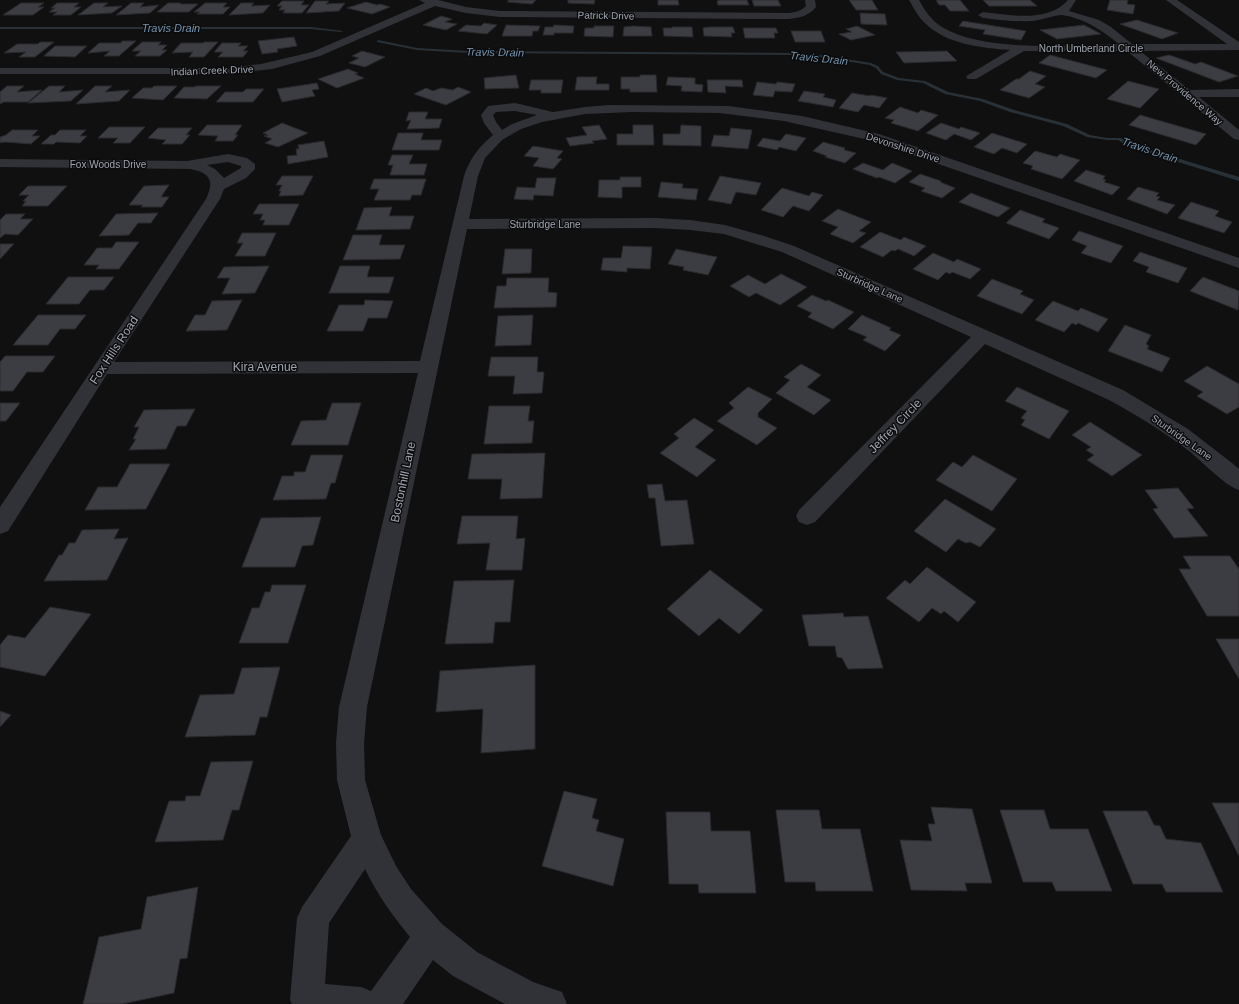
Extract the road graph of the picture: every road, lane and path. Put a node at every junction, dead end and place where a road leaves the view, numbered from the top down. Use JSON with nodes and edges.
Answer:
{"nodes":[{"id":1,"x":810,"y":0,"type":"edge"},
{"id":2,"x":914,"y":0,"type":"edge"},
{"id":3,"x":1073,"y":0,"type":"edge"},
{"id":4,"x":1171,"y":0,"type":"edge"},
{"id":5,"x":430,"y":1,"type":"edge"},
{"id":6,"x":1062,"y":12,"type":"junction"},
{"id":7,"x":983,"y":15,"type":"dead end"},
{"id":8,"x":1131,"y":47,"type":"junction"},
{"id":9,"x":1239,"y":47,"type":"edge"},
{"id":10,"x":1020,"y":48,"type":"junction"},
{"id":11,"x":0,"y":71,"type":"edge"},
{"id":12,"x":972,"y":77,"type":"dead end"},
{"id":13,"x":1239,"y":93,"type":"edge"},
{"id":14,"x":1187,"y":94,"type":"junction"},
{"id":15,"x":552,"y":115,"type":"junction"},
{"id":16,"x":524,"y":124,"type":"joint"},
{"id":17,"x":501,"y":136,"type":"junction"},
{"id":18,"x":1239,"y":136,"type":"edge"},
{"id":19,"x":190,"y":164,"type":"junction"},
{"id":20,"x":2,"y":166,"type":"edge"},
{"id":21,"x":216,"y":179,"type":"junction"},
{"id":22,"x":460,"y":224,"type":"junction"},
{"id":23,"x":1239,"y":263,"type":"edge"},
{"id":24,"x":983,"y":335,"type":"junction"},
{"id":25,"x":429,"y":366,"type":"junction"},
{"id":26,"x":101,"y":368,"type":"junction"},
{"id":27,"x":1239,"y":482,"type":"edge"},
{"id":28,"x":807,"y":516,"type":"dead end"},
{"id":29,"x":0,"y":525,"type":"edge"},
{"id":30,"x":367,"y":839,"type":"junction"},
{"id":31,"x":430,"y":936,"type":"junction"},
{"id":32,"x":361,"y":1004,"type":"edge"},
{"id":33,"x":384,"y":1004,"type":"edge"},
{"id":34,"x":550,"y":1004,"type":"edge"}],
"edges":[{"from":1,"to":5,"type":"street","name":"Patrick Drive"},
{"from":2,"to":10,"type":"street","name":"North Umberland Circle"},
{"from":3,"to":6,"type":"street"},
{"from":4,"to":9,"type":"street"},
{"from":5,"to":11,"type":"street","name":"Indian Creek Drive"},
{"from":6,"to":7,"type":"street"},
{"from":6,"to":8,"type":"street","name":"New Providence Way"},
{"from":8,"to":9,"type":"street","name":"North Umberland Circle"},
{"from":8,"to":10,"type":"street","name":"North Umberland Circle"},
{"from":8,"to":14,"type":"street","name":"New Providence Way"},
{"from":10,"to":12,"type":"street"},
{"from":13,"to":14,"type":"street"},
{"from":14,"to":18,"type":"street","name":"New Providence Way"},
{"from":15,"to":16,"type":"street","name":"Devonshire Drive"},
{"from":15,"to":17,"type":"street","name":"Devonshire Drive"},
{"from":15,"to":23,"type":"street","name":"Devonshire Drive"},
{"from":16,"to":17,"type":"street","name":"Bostonhill Lane"},
{"from":17,"to":22,"type":"street","name":"Bostonhill Lane"},
{"from":19,"to":20,"type":"street","name":"Fox Woods Drive"},
{"from":19,"to":21,"type":"street","name":"Fox Woods Drive"},
{"from":19,"to":21,"type":"street"},
{"from":21,"to":26,"type":"street","name":"Fox Hills Road"},
{"from":22,"to":24,"type":"street","name":"Sturbridge Lane"},
{"from":22,"to":25,"type":"street","name":"Bostonhill Lane"},
{"from":24,"to":27,"type":"street","name":"Sturbridge Lane"},
{"from":24,"to":28,"type":"street","name":"Jeffrey Circle"},
{"from":25,"to":26,"type":"street","name":"Kira Avenue"},
{"from":25,"to":30,"type":"street","name":"Bostonhill Lane"},
{"from":26,"to":29,"type":"street","name":"Fox Hills Road"},
{"from":30,"to":31,"type":"street","name":"Bostonhill Lane"},
{"from":30,"to":32,"type":"street"},
{"from":31,"to":33,"type":"street"},
{"from":31,"to":34,"type":"street","name":"Bostonhill Lane"}]}
